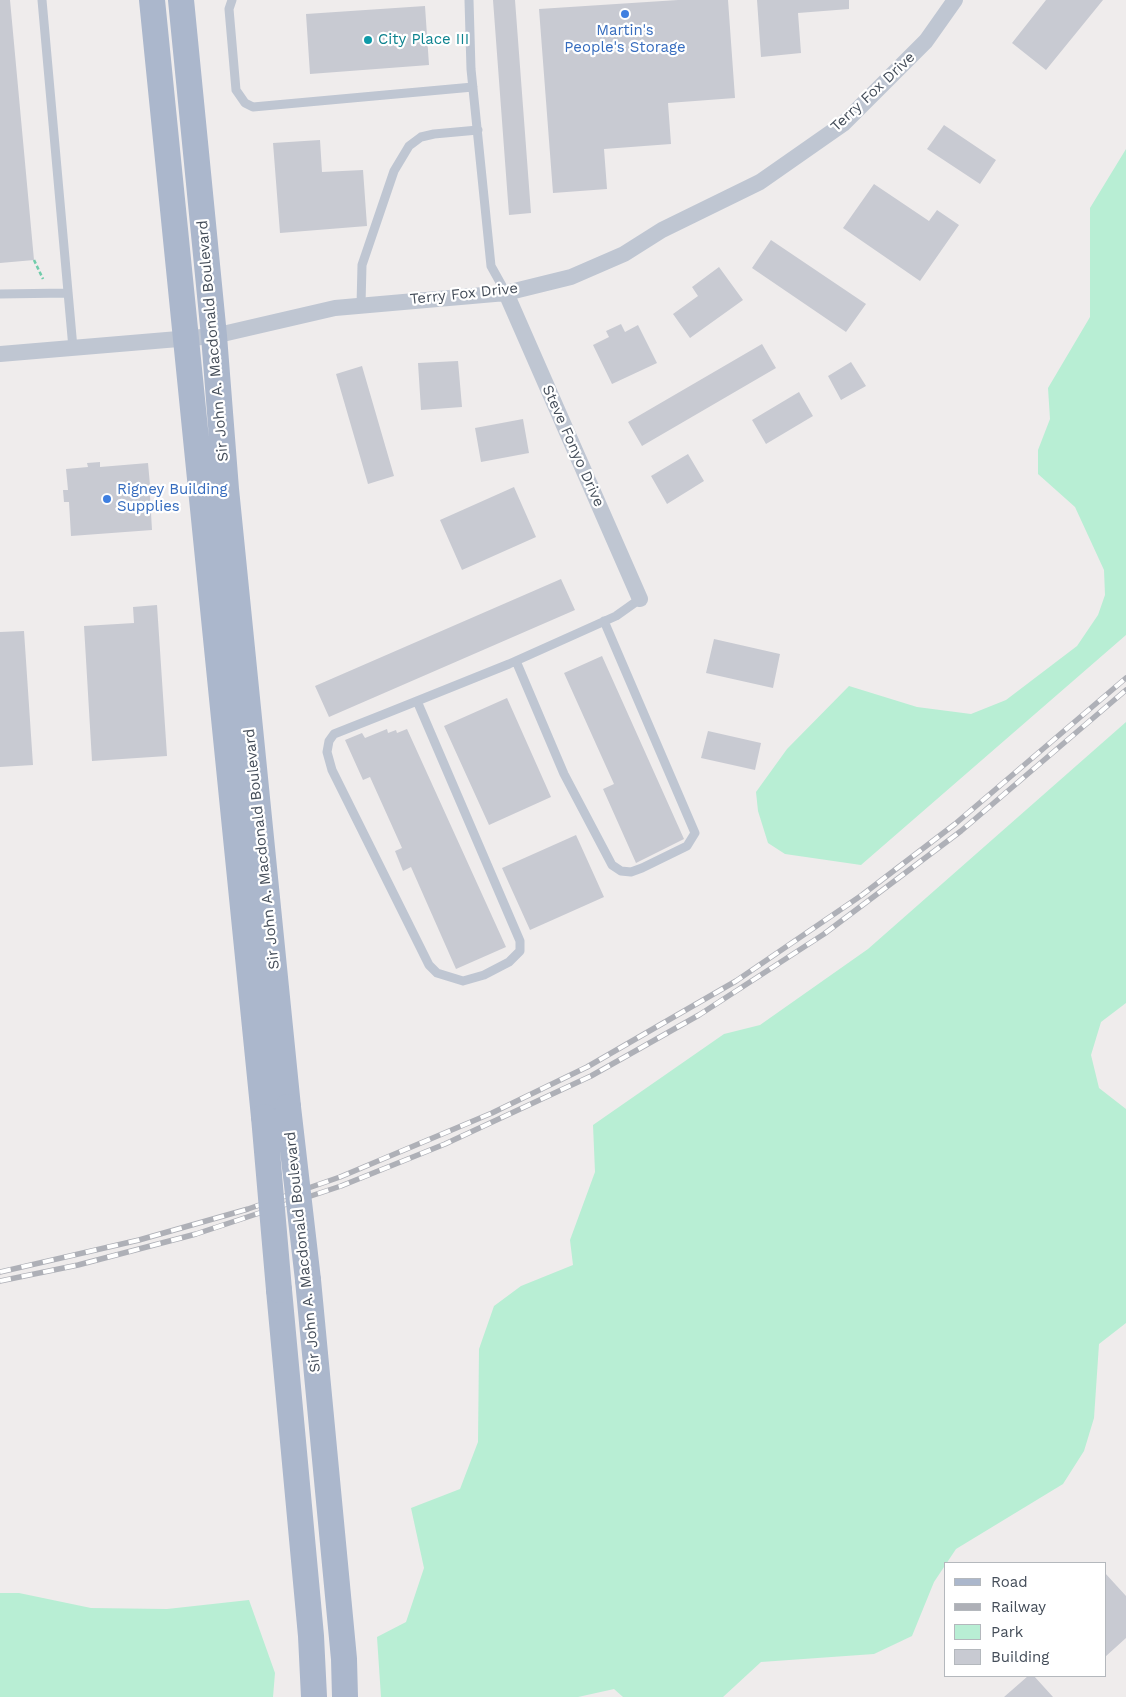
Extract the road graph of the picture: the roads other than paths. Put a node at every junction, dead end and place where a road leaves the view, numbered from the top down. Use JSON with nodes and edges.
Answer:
{"nodes":[{"id":1,"x":42,"y":0,"type":"edge"},
{"id":2,"x":152,"y":0,"type":"edge"},
{"id":3,"x":181,"y":0,"type":"edge"},
{"id":4,"x":232,"y":0,"type":"edge"},
{"id":5,"x":469,"y":0,"type":"edge"},
{"id":6,"x":955,"y":0,"type":"edge"},
{"id":7,"x":473,"y":87,"type":"junction"},
{"id":8,"x":478,"y":130,"type":"junction"},
{"id":9,"x":506,"y":292,"type":"junction"},
{"id":10,"x":67,"y":293,"type":"junction"},
{"id":11,"x":0,"y":294,"type":"edge"},
{"id":12,"x":361,"y":305,"type":"junction"},
{"id":13,"x":214,"y":336,"type":"junction"},
{"id":14,"x":185,"y":338,"type":"junction"},
{"id":15,"x":72,"y":348,"type":"junction"},
{"id":16,"x":0,"y":354,"type":"edge"},
{"id":17,"x":640,"y":598,"type":"joint"},
{"id":18,"x":604,"y":621,"type":"junction"},
{"id":19,"x":516,"y":661,"type":"junction"},
{"id":20,"x":417,"y":701,"type":"junction"},
{"id":21,"x":314,"y":1697,"type":"edge"},
{"id":22,"x":345,"y":1697,"type":"edge"}],
"edges":[{"from":1,"to":10,"type":"lane"},
{"from":2,"to":14,"type":"main road","name":"Sir John A. Macdonald Boulevard"},
{"from":3,"to":13,"type":"main road","name":"Sir John A. Macdonald Boulevard"},
{"from":4,"to":7,"type":"lane"},
{"from":5,"to":7,"type":"lane"},
{"from":6,"to":9,"type":"street","name":"Terry Fox Drive"},
{"from":7,"to":8,"type":"lane"},
{"from":8,"to":9,"type":"lane"},
{"from":8,"to":12,"type":"lane"},
{"from":9,"to":12,"type":"street","name":"Terry Fox Drive"},
{"from":9,"to":17,"type":"street","name":"Steve Fonyo Drive"},
{"from":10,"to":11,"type":"lane"},
{"from":10,"to":15,"type":"lane"},
{"from":12,"to":13,"type":"street","name":"Terry Fox Drive"},
{"from":13,"to":14,"type":"street","name":"Terry Fox Drive"},
{"from":13,"to":22,"type":"main road","name":"Sir John A. Macdonald Boulevard","bridge":true},
{"from":14,"to":15,"type":"street","name":"Terry Fox Drive"},
{"from":14,"to":21,"type":"main road","name":"Sir John A. Macdonald Boulevard","bridge":true},
{"from":15,"to":16,"type":"street","name":"Terry Fox Drive"},
{"from":17,"to":18,"type":"lane"},
{"from":18,"to":19,"type":"lane"},
{"from":18,"to":19,"type":"lane"},
{"from":19,"to":20,"type":"lane"},
{"from":20,"to":20,"type":"lane"}]}
